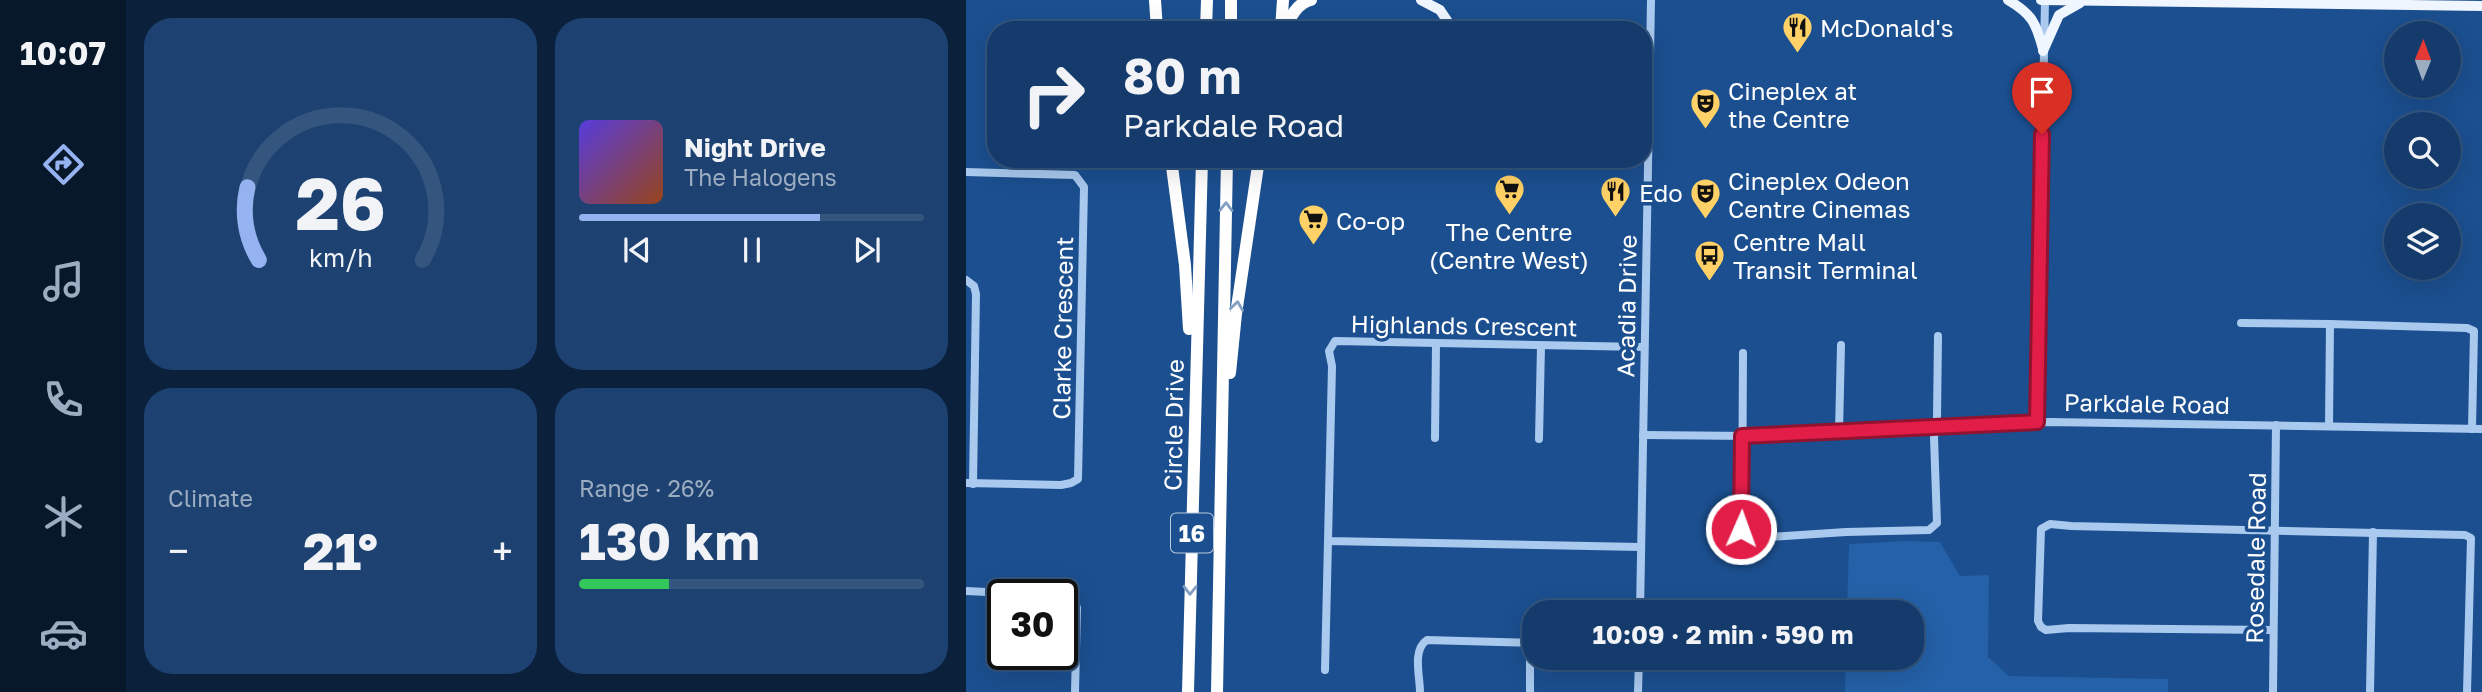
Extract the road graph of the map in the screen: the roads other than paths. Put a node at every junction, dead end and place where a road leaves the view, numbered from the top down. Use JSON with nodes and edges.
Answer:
{"nodes":[{"id":1,"x":1146,"y":0,"type":"edge"},
{"id":2,"x":1155,"y":0,"type":"edge"},
{"id":3,"x":1283,"y":0,"type":"edge"},
{"id":4,"x":1311,"y":0,"type":"edge"},
{"id":5,"x":1421,"y":0,"type":"edge"},
{"id":6,"x":1651,"y":0,"type":"edge"},
{"id":7,"x":2008,"y":0,"type":"edge"},
{"id":8,"x":2043,"y":0,"type":"edge"},
{"id":9,"x":2087,"y":1,"type":"edge"},
{"id":10,"x":2199,"y":1,"type":"edge"},
{"id":11,"x":2482,"y":6,"type":"edge"},
{"id":12,"x":1155,"y":21,"type":"edge"},
{"id":13,"x":1156,"y":21,"type":"edge"},
{"id":14,"x":1283,"y":21,"type":"edge"},
{"id":15,"x":1288,"y":21,"type":"edge"},
{"id":16,"x":1447,"y":21,"type":"edge"},
{"id":17,"x":1651,"y":21,"type":"edge"},
{"id":18,"x":2043,"y":51,"type":"junction"},
{"id":19,"x":1172,"y":168,"type":"edge"},
{"id":20,"x":1202,"y":168,"type":"edge"},
{"id":21,"x":1227,"y":168,"type":"edge"},
{"id":22,"x":1258,"y":168,"type":"edge"},
{"id":23,"x":1648,"y":168,"type":"edge"},
{"id":24,"x":966,"y":172,"type":"edge"},
{"id":25,"x":966,"y":280,"type":"edge"},
{"id":26,"x":2241,"y":323,"type":"dead end"},
{"id":27,"x":2330,"y":324,"type":"junction"},
{"id":28,"x":1938,"y":336,"type":"dead end"},
{"id":29,"x":1436,"y":344,"type":"junction"},
{"id":30,"x":1841,"y":345,"type":"dead end"},
{"id":31,"x":1541,"y":346,"type":"junction"},
{"id":32,"x":1644,"y":347,"type":"junction"},
{"id":33,"x":1743,"y":353,"type":"dead end"},
{"id":34,"x":1195,"y":374,"type":"junction"},
{"id":35,"x":2037,"y":422,"type":"junction"},
{"id":36,"x":2276,"y":425,"type":"junction"},
{"id":37,"x":2329,"y":426,"type":"junction"},
{"id":38,"x":1936,"y":427,"type":"junction"},
{"id":39,"x":2472,"y":429,"type":"junction"},
{"id":40,"x":2482,"y":429,"type":"edge"},
{"id":41,"x":1839,"y":432,"type":"junction"},
{"id":42,"x":1643,"y":435,"type":"junction"},
{"id":43,"x":1742,"y":436,"type":"junction"},
{"id":44,"x":1435,"y":438,"type":"dead end"},
{"id":45,"x":1539,"y":439,"type":"dead end"},
{"id":46,"x":1220,"y":471,"type":"junction"},
{"id":47,"x":969,"y":484,"type":"edge"},
{"id":48,"x":2274,"y":529,"type":"junction"},
{"id":49,"x":2373,"y":532,"type":"junction"},
{"id":50,"x":1328,"y":541,"type":"junction"},
{"id":51,"x":1641,"y":547,"type":"junction"},
{"id":52,"x":966,"y":591,"type":"edge"},
{"id":53,"x":1640,"y":600,"type":"edge"},
{"id":54,"x":2273,"y":630,"type":"junction"},
{"id":55,"x":1522,"y":643,"type":"edge"},
{"id":56,"x":1325,"y":670,"type":"dead end"},
{"id":57,"x":1531,"y":670,"type":"edge"},
{"id":58,"x":1639,"y":670,"type":"edge"},
{"id":59,"x":1075,"y":692,"type":"edge"},
{"id":60,"x":1188,"y":692,"type":"edge"},
{"id":61,"x":1217,"y":692,"type":"edge"},
{"id":62,"x":1420,"y":692,"type":"edge"},
{"id":63,"x":1530,"y":692,"type":"edge"},
{"id":64,"x":1638,"y":692,"type":"edge"},
{"id":65,"x":2273,"y":692,"type":"edge"},
{"id":66,"x":2370,"y":692,"type":"edge"},
{"id":67,"x":2468,"y":692,"type":"edge"}],
"edges":[{"from":1,"to":12,"type":"highway"},
{"from":2,"to":13,"type":"highway"},
{"from":3,"to":14,"type":"highway"},
{"from":4,"to":15,"type":"highway"},
{"from":5,"to":16,"type":"main road"},
{"from":6,"to":17,"type":"street","name":"Acadia Drive"},
{"from":7,"to":18,"type":"main road"},
{"from":8,"to":9,"type":"main road"},
{"from":8,"to":18,"type":"street"},
{"from":9,"to":10,"type":"main road"},
{"from":9,"to":18,"type":"main road"},
{"from":10,"to":11,"type":"main road"},
{"from":18,"to":35,"type":"street"},
{"from":19,"to":34,"type":"highway"},
{"from":20,"to":34,"type":"highway","name":"Circle Drive","number":"16"},
{"from":46,"to":21,"type":"highway","name":"Circle Drive","number":"16","one_way":true},
{"from":46,"to":22,"type":"highway","one_way":true},
{"from":23,"to":32,"type":"street","name":"Acadia Drive"},
{"from":24,"to":47,"type":"street","name":"Clarke Crescent"},
{"from":25,"to":47,"type":"street"},
{"from":26,"to":27,"type":"street"},
{"from":27,"to":37,"type":"street"},
{"from":27,"to":39,"type":"street"},
{"from":28,"to":38,"type":"street"},
{"from":29,"to":31,"type":"street","name":"Highlands Crescent"},
{"from":29,"to":44,"type":"street"},
{"from":29,"to":50,"type":"street","name":"Highlands Crescent"},
{"from":30,"to":41,"type":"street"},
{"from":31,"to":32,"type":"street","name":"Highlands Crescent"},
{"from":31,"to":45,"type":"street"},
{"from":32,"to":42,"type":"street","name":"Acadia Drive"},
{"from":33,"to":43,"type":"street"},
{"from":34,"to":60,"type":"highway","name":"Circle Drive","number":"16","one_way":true},
{"from":35,"to":36,"type":"street","name":"Parkdale Road"},
{"from":35,"to":38,"type":"street","name":"Parkdale Road"},
{"from":36,"to":37,"type":"street","name":"Parkdale Road"},
{"from":36,"to":48,"type":"street","name":"Rosedale Road"},
{"from":37,"to":39,"type":"street","name":"Parkdale Road"},
{"from":38,"to":41,"type":"street","name":"Parkdale Road"},
{"from":38,"to":43,"type":"street"},
{"from":39,"to":40,"type":"street","name":"Parkdale Road"},
{"from":41,"to":43,"type":"street","name":"Parkdale Road"},
{"from":42,"to":43,"type":"street","name":"Parkdale Road"},
{"from":42,"to":51,"type":"street","name":"Acadia Drive"},
{"from":46,"to":61,"type":"highway","name":"Circle Drive","number":"16"},
{"from":48,"to":49,"type":"street"},
{"from":48,"to":54,"type":"street","name":"Rosedale Road"},
{"from":48,"to":54,"type":"street"},
{"from":49,"to":66,"type":"street"},
{"from":49,"to":67,"type":"street"},
{"from":50,"to":51,"type":"street"},
{"from":50,"to":56,"type":"street"},
{"from":51,"to":53,"type":"street","name":"Acadia Drive"},
{"from":52,"to":59,"type":"street"},
{"from":54,"to":65,"type":"street","name":"Rosedale Road"},
{"from":55,"to":62,"type":"street"},
{"from":57,"to":63,"type":"street"},
{"from":58,"to":64,"type":"street"}]}
